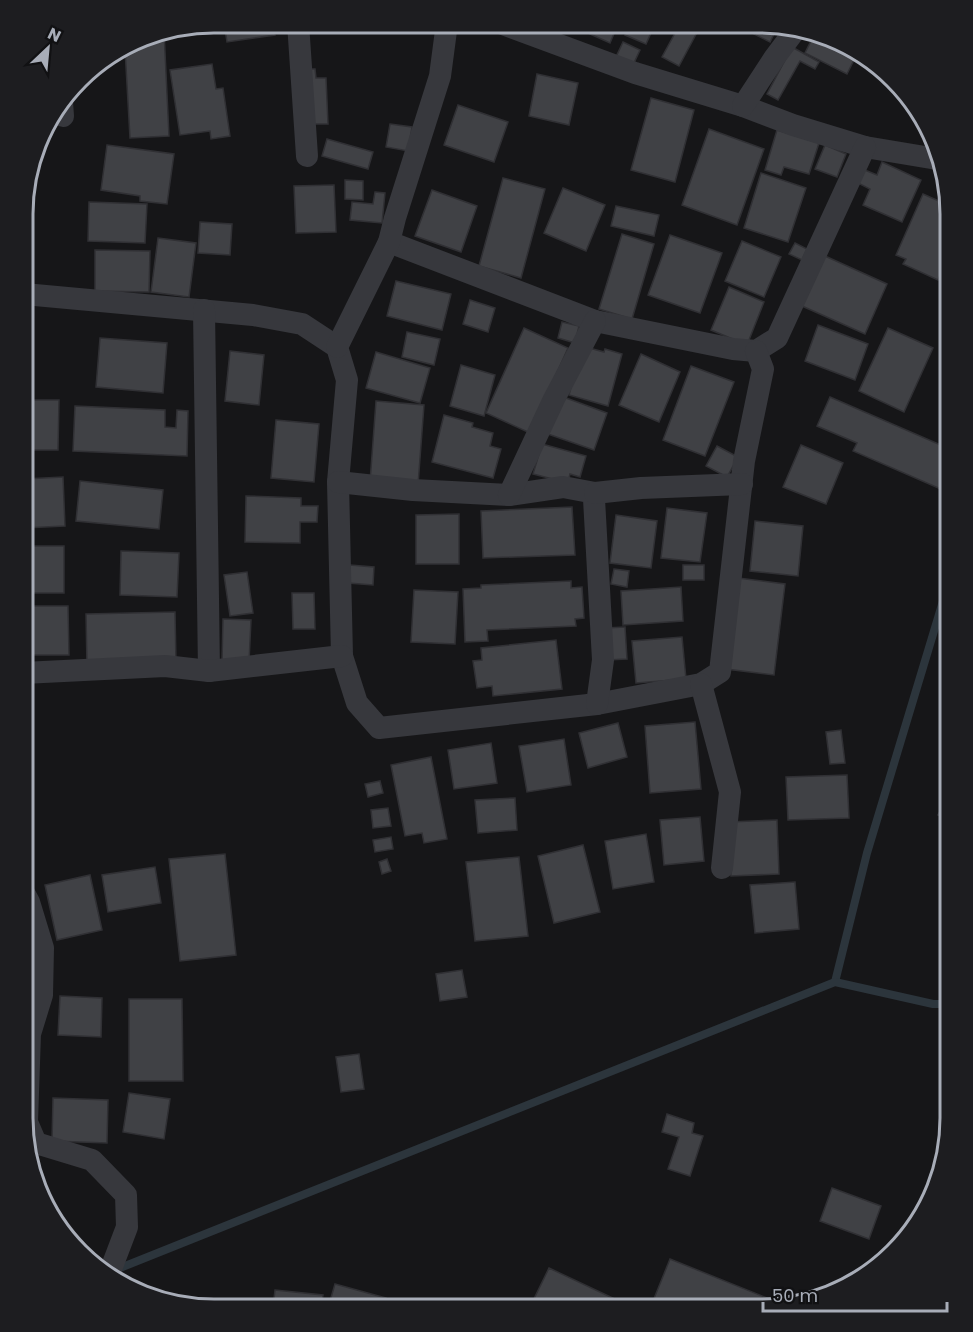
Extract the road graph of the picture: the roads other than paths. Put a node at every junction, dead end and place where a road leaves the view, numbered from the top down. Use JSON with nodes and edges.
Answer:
{"nodes":[{"id":1,"x":299,"y":33,"type":"edge"},
{"id":2,"x":446,"y":33,"type":"edge"},
{"id":3,"x":527,"y":33,"type":"edge"},
{"id":4,"x":790,"y":36,"type":"edge"},
{"id":5,"x":743,"y":106,"type":"junction"},
{"id":6,"x":865,"y":147,"type":"junction"},
{"id":7,"x":307,"y":156,"type":"dead end"},
{"id":8,"x":931,"y":158,"type":"edge"},
{"id":9,"x":390,"y":242,"type":"junction"},
{"id":10,"x":33,"y":295,"type":"edge"},
{"id":11,"x":204,"y":310,"type":"junction"},
{"id":12,"x":595,"y":321,"type":"junction"},
{"id":13,"x":337,"y":347,"type":"junction"},
{"id":14,"x":756,"y":351,"type":"junction"},
{"id":15,"x":338,"y":482,"type":"junction"},
{"id":16,"x":742,"y":484,"type":"junction"},
{"id":17,"x":596,"y":493,"type":"junction"},
{"id":18,"x":509,"y":495,"type":"junction"},
{"id":19,"x":342,"y":656,"type":"junction"},
{"id":20,"x":209,"y":671,"type":"junction"},
{"id":21,"x":33,"y":673,"type":"edge"},
{"id":22,"x":701,"y":684,"type":"junction"},
{"id":23,"x":597,"y":704,"type":"junction"},
{"id":24,"x":722,"y":867,"type":"dead end"},
{"id":25,"x":33,"y":915,"type":"edge"},
{"id":26,"x":33,"y":1024,"type":"edge"},
{"id":27,"x":34,"y":1139,"type":"edge"},
{"id":28,"x":112,"y":1267,"type":"edge"}],
"edges":[{"from":1,"to":7,"type":"street"},
{"from":2,"to":9,"type":"street"},
{"from":3,"to":5,"type":"street"},
{"from":4,"to":5,"type":"street"},
{"from":5,"to":6,"type":"street"},
{"from":6,"to":8,"type":"street"},
{"from":6,"to":14,"type":"street"},
{"from":9,"to":12,"type":"street"},
{"from":9,"to":13,"type":"street"},
{"from":10,"to":11,"type":"street"},
{"from":11,"to":13,"type":"street"},
{"from":11,"to":20,"type":"street"},
{"from":12,"to":14,"type":"street"},
{"from":12,"to":18,"type":"street"},
{"from":13,"to":15,"type":"street"},
{"from":14,"to":16,"type":"street"},
{"from":15,"to":18,"type":"street"},
{"from":15,"to":19,"type":"street"},
{"from":16,"to":17,"type":"street"},
{"from":16,"to":22,"type":"street"},
{"from":17,"to":18,"type":"street"},
{"from":17,"to":23,"type":"street"},
{"from":19,"to":20,"type":"street"},
{"from":19,"to":23,"type":"street"},
{"from":20,"to":21,"type":"street"},
{"from":22,"to":23,"type":"street"},
{"from":22,"to":24,"type":"street"},
{"from":25,"to":26,"type":"street"},
{"from":27,"to":28,"type":"street"}]}
